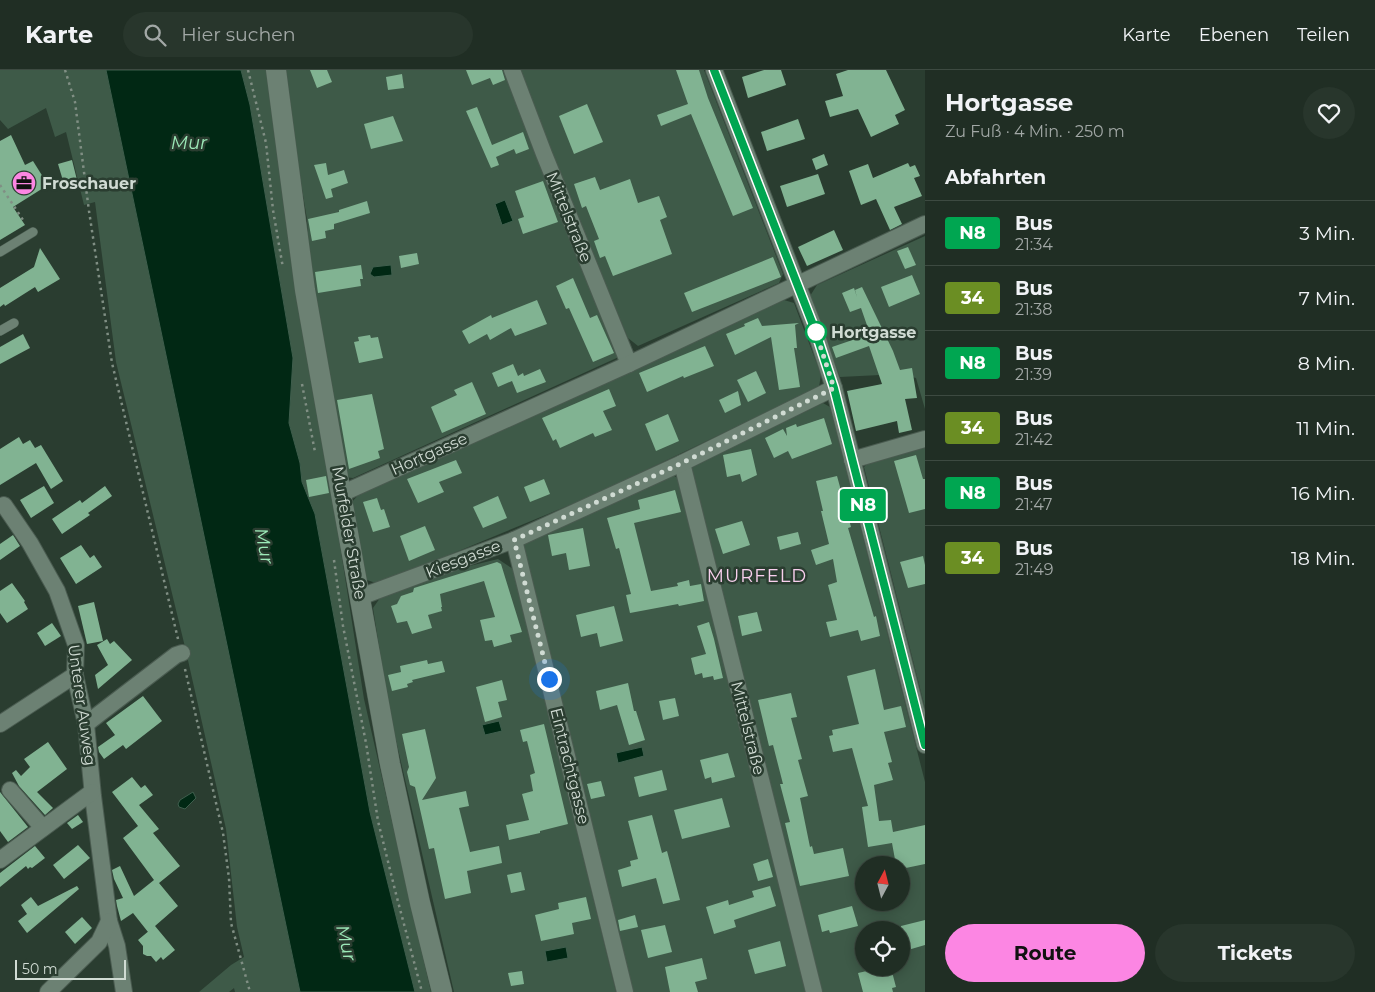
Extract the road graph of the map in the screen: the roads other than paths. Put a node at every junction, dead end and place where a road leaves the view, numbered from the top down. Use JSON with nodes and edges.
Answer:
{"nodes":[{"id":1,"x":276,"y":70,"type":"edge"},
{"id":2,"x":512,"y":70,"type":"edge"},
{"id":3,"x":714,"y":70,"type":"edge"},
{"id":4,"x":925,"y":224,"type":"edge"},
{"id":5,"x":32,"y":232,"type":"road end"},
{"id":6,"x":0,"y":252,"type":"edge"},
{"id":7,"x":797,"y":284,"type":"junction"},
{"id":8,"x":14,"y":323,"type":"dead end"},
{"id":9,"x":0,"y":331,"type":"edge"},
{"id":10,"x":629,"y":364,"type":"junction"},
{"id":11,"x":834,"y":388,"type":"junction"},
{"id":12,"x":925,"y":439,"type":"edge"},
{"id":13,"x":852,"y":460,"type":"junction"},
{"id":14,"x":682,"y":463,"type":"junction"},
{"id":15,"x":341,"y":494,"type":"junction"},
{"id":16,"x":4,"y":505,"type":"dead end"},
{"id":17,"x":514,"y":540,"type":"junction"},
{"id":18,"x":360,"y":597,"type":"junction"},
{"id":19,"x":182,"y":653,"type":"road end"},
{"id":20,"x":75,"y":675,"type":"junction"},
{"id":21,"x":0,"y":724,"type":"edge"},
{"id":22,"x":86,"y":724,"type":"junction"},
{"id":23,"x":925,"y":745,"type":"edge"},
{"id":24,"x":10,"y":790,"type":"dead end"},
{"id":25,"x":92,"y":792,"type":"junction"},
{"id":26,"x":43,"y":828,"type":"junction"},
{"id":27,"x":0,"y":860,"type":"edge"},
{"id":28,"x":109,"y":921,"type":"junction"},
{"id":29,"x":48,"y":992,"type":"edge"},
{"id":30,"x":124,"y":992,"type":"edge"},
{"id":31,"x":442,"y":992,"type":"edge"},
{"id":32,"x":625,"y":992,"type":"edge"},
{"id":33,"x":814,"y":992,"type":"edge"}],
"edges":[{"from":1,"to":15,"type":"street","name":"Murfelder Straße"},
{"from":2,"to":10,"type":"street","name":"Mittelstraße"},
{"from":3,"to":7,"type":"street"},
{"from":4,"to":7,"type":"street","name":"Hortgasse"},
{"from":5,"to":6,"type":"lane"},
{"from":7,"to":10,"type":"street","name":"Hortgasse"},
{"from":7,"to":11,"type":"street"},
{"from":8,"to":9,"type":"lane"},
{"from":10,"to":15,"type":"street","name":"Hortgasse"},
{"from":11,"to":13,"type":"street"},
{"from":11,"to":14,"type":"street","name":"Kiesgasse"},
{"from":12,"to":13,"type":"street"},
{"from":13,"to":23,"type":"street"},
{"from":14,"to":17,"type":"street","name":"Kiesgasse"},
{"from":14,"to":33,"type":"street","name":"Mittelstraße"},
{"from":15,"to":18,"type":"street","name":"Murfelder Straße"},
{"from":16,"to":20,"type":"street","name":"Unterer Auweg"},
{"from":17,"to":18,"type":"street","name":"Kiesgasse"},
{"from":17,"to":32,"type":"street","name":"Eintrachtgasse"},
{"from":18,"to":31,"type":"street","name":"Murfelder Straße"},
{"from":19,"to":22,"type":"street"},
{"from":20,"to":21,"type":"street"},
{"from":20,"to":22,"type":"street","name":"Unterer Auweg"},
{"from":22,"to":25,"type":"street","name":"Unterer Auweg"},
{"from":24,"to":26,"type":"street"},
{"from":25,"to":26,"type":"street"},
{"from":25,"to":28,"type":"street","name":"Unterer Auweg"},
{"from":26,"to":27,"type":"street"},
{"from":28,"to":29,"type":"street"},
{"from":28,"to":30,"type":"street","name":"Unterer Auweg"}]}
